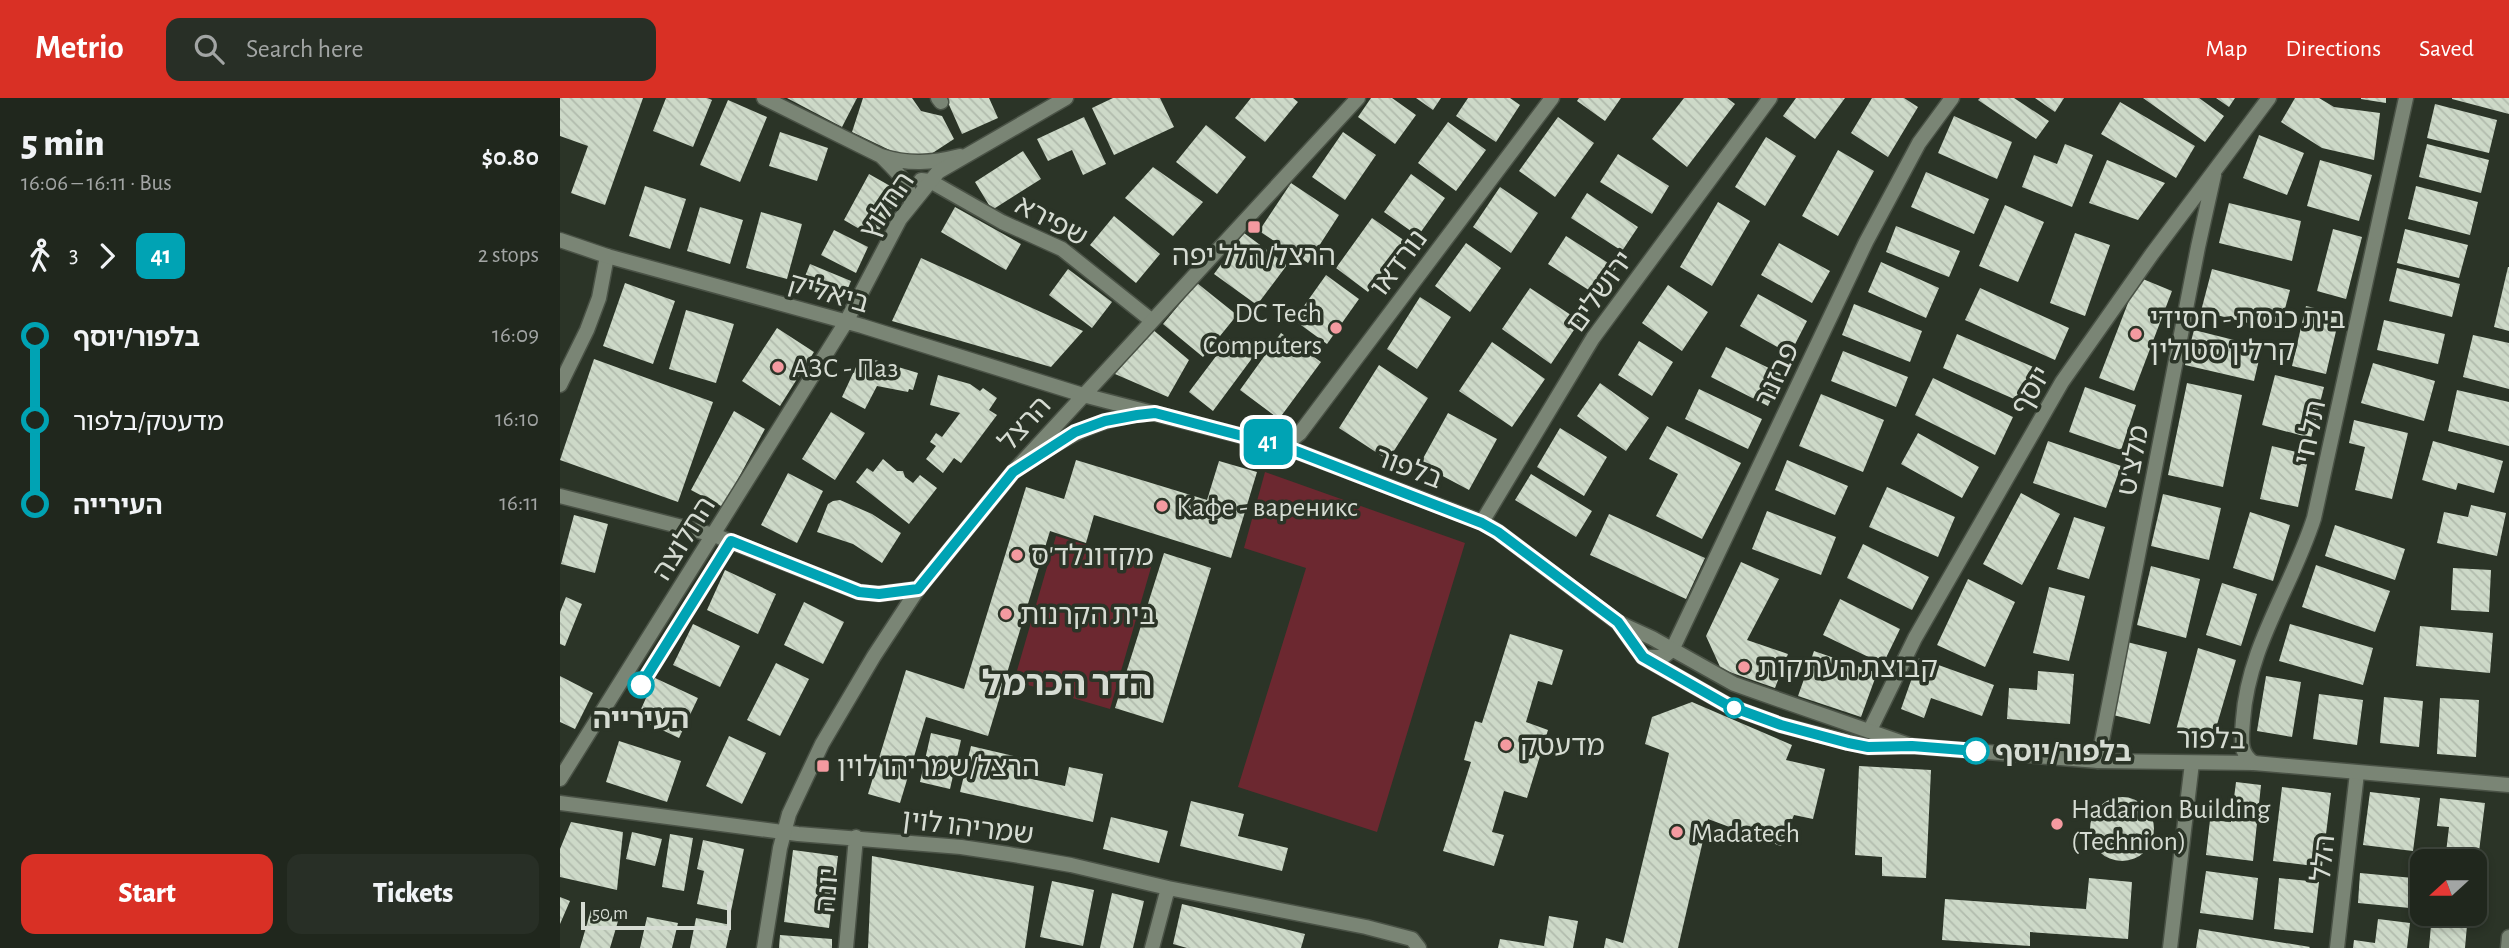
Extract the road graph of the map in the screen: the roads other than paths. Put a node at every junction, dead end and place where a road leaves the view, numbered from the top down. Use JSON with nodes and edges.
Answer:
{"nodes":[{"id":1,"x":764,"y":98,"type":"edge"},
{"id":2,"x":1066,"y":98,"type":"edge"},
{"id":3,"x":1357,"y":98,"type":"edge"},
{"id":4,"x":1552,"y":98,"type":"edge"},
{"id":5,"x":1770,"y":98,"type":"edge"},
{"id":6,"x":1952,"y":98,"type":"edge"},
{"id":7,"x":2269,"y":98,"type":"edge"},
{"id":8,"x":2406,"y":98,"type":"edge"},
{"id":9,"x":965,"y":155,"type":"junction"},
{"id":10,"x":881,"y":156,"type":"junction"},
{"id":11,"x":2215,"y":170,"type":"junction"},
{"id":12,"x":925,"y":180,"type":"junction"},
{"id":13,"x":911,"y":204,"type":"junction"},
{"id":14,"x":560,"y":240,"type":"edge"},
{"id":15,"x":607,"y":256,"type":"junction"},
{"id":16,"x":1151,"y":320,"type":"junction"},
{"id":17,"x":846,"y":322,"type":"junction"},
{"id":18,"x":560,"y":385,"type":"edge"},
{"id":19,"x":1083,"y":395,"type":"junction"},
{"id":20,"x":1155,"y":413,"type":"junction"},
{"id":21,"x":1274,"y":444,"type":"junction"},
{"id":22,"x":1013,"y":472,"type":"junction"},
{"id":23,"x":560,"y":496,"type":"edge"},
{"id":24,"x":1482,"y":523,"type":"junction"},
{"id":25,"x":714,"y":535,"type":"junction"},
{"id":26,"x":918,"y":589,"type":"junction"},
{"id":27,"x":1618,"y":622,"type":"junction"},
{"id":28,"x":1672,"y":650,"type":"junction"},
{"id":29,"x":1643,"y":657,"type":"junction"},
{"id":30,"x":1871,"y":730,"type":"junction"},
{"id":31,"x":1912,"y":746,"type":"junction"},
{"id":32,"x":2098,"y":761,"type":"junction"},
{"id":33,"x":2192,"y":763,"type":"junction"},
{"id":34,"x":2254,"y":763,"type":"junction"},
{"id":35,"x":2357,"y":773,"type":"junction"},
{"id":36,"x":560,"y":779,"type":"edge"},
{"id":37,"x":2509,"y":785,"type":"edge"},
{"id":38,"x":560,"y":803,"type":"edge"},
{"id":39,"x":783,"y":832,"type":"junction"},
{"id":40,"x":856,"y":837,"type":"junction"},
{"id":41,"x":1168,"y":888,"type":"junction"},
{"id":42,"x":2509,"y":937,"type":"edge"},
{"id":43,"x":764,"y":948,"type":"edge"},
{"id":44,"x":846,"y":948,"type":"edge"},
{"id":45,"x":1152,"y":948,"type":"edge"},
{"id":46,"x":1419,"y":948,"type":"edge"},
{"id":47,"x":2170,"y":948,"type":"edge"},
{"id":48,"x":2337,"y":948,"type":"edge"},
{"id":49,"x":2508,"y":948,"type":"edge"}],
"edges":[{"from":1,"to":10,"type":"street"},
{"from":2,"to":9,"type":"street","name":"החלוץ"},
{"from":3,"to":16,"type":"street","name":"הרצל"},
{"from":4,"to":21,"type":"street","name":"נורדאו"},
{"from":5,"to":24,"type":"street","name":"ירושלים"},
{"from":6,"to":28,"type":"street","name":"פבזנר"},
{"from":7,"to":11,"type":"street","name":"יוסף"},
{"from":8,"to":34,"type":"street","name":"תל חי"},
{"from":9,"to":10,"type":"street"},
{"from":9,"to":12,"type":"street","name":"החלוץ"},
{"from":10,"to":13,"type":"street"},
{"from":11,"to":30,"type":"street","name":"יוסף"},
{"from":11,"to":32,"type":"street","name":"מלצ'ט"},
{"from":12,"to":13,"type":"street","name":"החלוץ"},
{"from":12,"to":16,"type":"street","name":"שפירא"},
{"from":13,"to":17,"type":"street","name":"החלוץ"},
{"from":14,"to":15,"type":"street","name":"ביאליק"},
{"from":15,"to":17,"type":"street","name":"ביאליק"},
{"from":15,"to":18,"type":"street"},
{"from":16,"to":19,"type":"street","name":"הרצל"},
{"from":17,"to":19,"type":"street","name":"ביאליק"},
{"from":17,"to":25,"type":"street","name":"החלוצה"},
{"from":19,"to":20,"type":"street","name":"בלפור"},
{"from":19,"to":22,"type":"street","name":"הרצל"},
{"from":20,"to":21,"type":"street","name":"בלפור"},
{"from":20,"to":22,"type":"street","name":"בלפור"},
{"from":21,"to":24,"type":"street","name":"בלפור"},
{"from":22,"to":26,"type":"street","name":"הרצל"},
{"from":23,"to":25,"type":"street"},
{"from":24,"to":27,"type":"street","name":"בלפור"},
{"from":25,"to":26,"type":"street"},
{"from":25,"to":36,"type":"street","name":"החלוצה"},
{"from":26,"to":39,"type":"street","name":"הרצל"},
{"from":27,"to":28,"type":"street","name":"בלפור"},
{"from":27,"to":29,"type":"street","name":"בלפור"},
{"from":28,"to":29,"type":"street"},
{"from":28,"to":30,"type":"street","name":"בלפור"},
{"from":29,"to":31,"type":"street","name":"בלפור"},
{"from":30,"to":31,"type":"street","name":"בלפור"},
{"from":31,"to":32,"type":"street","name":"בלפור"},
{"from":32,"to":33,"type":"street","name":"בלפור"},
{"from":33,"to":34,"type":"street","name":"בלפור"},
{"from":33,"to":47,"type":"street"},
{"from":34,"to":35,"type":"street","name":"בלפור"},
{"from":35,"to":37,"type":"street","name":"בלפור"},
{"from":35,"to":48,"type":"street","name":"הלל"},
{"from":38,"to":39,"type":"street","name":"שמריהו לוין"},
{"from":39,"to":40,"type":"street","name":"שמריהו לוין"},
{"from":39,"to":43,"type":"street","name":"הרצל"},
{"from":40,"to":41,"type":"street","name":"שמריהו לוין"},
{"from":40,"to":44,"type":"street","name":"יונה"},
{"from":41,"to":45,"type":"street"},
{"from":41,"to":46,"type":"street","name":"שמריהו לוין"},
{"from":42,"to":49,"type":"street"}]}
